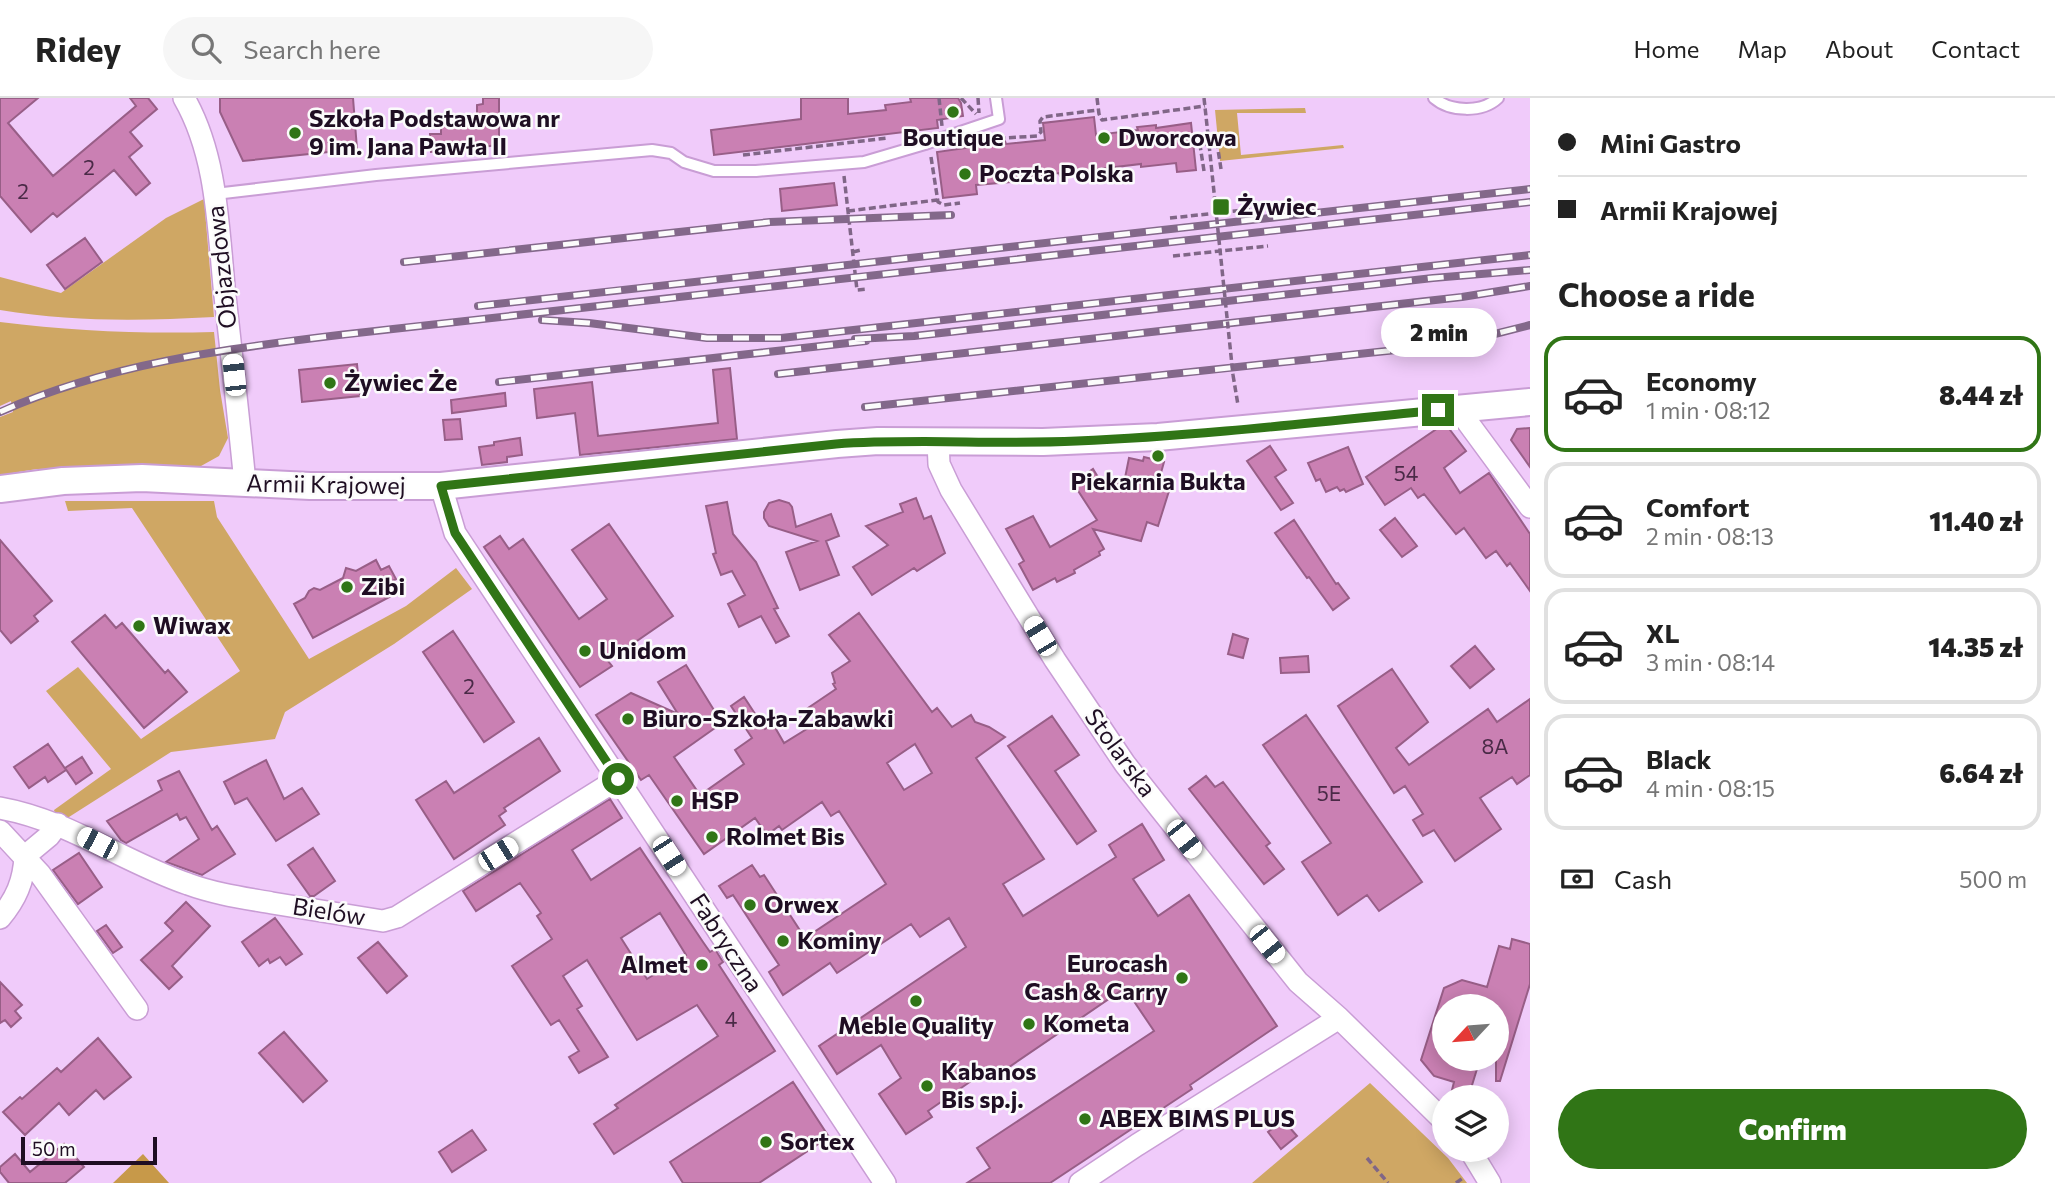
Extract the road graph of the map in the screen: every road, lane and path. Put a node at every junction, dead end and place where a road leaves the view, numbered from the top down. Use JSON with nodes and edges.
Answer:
{"nodes":[{"id":1,"x":184,"y":98,"type":"edge"},
{"id":2,"x":939,"y":98,"type":"edge"},
{"id":3,"x":961,"y":98,"type":"edge"},
{"id":4,"x":978,"y":98,"type":"edge"},
{"id":5,"x":996,"y":98,"type":"edge"},
{"id":6,"x":1097,"y":98,"type":"edge"},
{"id":7,"x":1205,"y":98,"type":"edge"},
{"id":8,"x":1434,"y":98,"type":"edge"},
{"id":9,"x":1498,"y":98,"type":"edge"},
{"id":10,"x":1205,"y":108,"type":"junction"},
{"id":11,"x":1098,"y":110,"type":"junction"},
{"id":12,"x":1069,"y":114,"type":"junction"},
{"id":13,"x":978,"y":115,"type":"junction"},
{"id":14,"x":966,"y":119,"type":"dead end"},
{"id":15,"x":1069,"y":120,"type":"dead end"},
{"id":16,"x":934,"y":131,"type":"dead end"},
{"id":17,"x":892,"y":138,"type":"dead end"},
{"id":18,"x":976,"y":141,"type":"dead end"},
{"id":19,"x":1209,"y":144,"type":"junction"},
{"id":20,"x":930,"y":150,"type":"dead end"},
{"id":21,"x":742,"y":155,"type":"dead end"},
{"id":22,"x":843,"y":164,"type":"junction"},
{"id":23,"x":939,"y":167,"type":"dead end"},
{"id":24,"x":933,"y":169,"type":"junction"},
{"id":25,"x":1221,"y":169,"type":"dead end"},
{"id":26,"x":1204,"y":171,"type":"dead end"},
{"id":27,"x":215,"y":194,"type":"junction"},
{"id":28,"x":937,"y":200,"type":"junction"},
{"id":29,"x":960,"y":203,"type":"dead end"},
{"id":30,"x":1264,"y":208,"type":"dead end"},
{"id":31,"x":848,"y":211,"type":"junction"},
{"id":32,"x":1216,"y":213,"type":"junction"},
{"id":33,"x":1170,"y":218,"type":"dead end"},
{"id":34,"x":1268,"y":246,"type":"dead end"},
{"id":35,"x":861,"y":250,"type":"dead end"},
{"id":36,"x":853,"y":252,"type":"junction"},
{"id":37,"x":1220,"y":252,"type":"junction"},
{"id":38,"x":1173,"y":256,"type":"dead end"},
{"id":39,"x":868,"y":289,"type":"dead end"},
{"id":40,"x":1530,"y":402,"type":"edge"},
{"id":41,"x":1237,"y":403,"type":"dead end"},
{"id":42,"x":1461,"y":408,"type":"junction"},
{"id":43,"x":938,"y":441,"type":"junction"},
{"id":44,"x":246,"y":483,"type":"junction"},
{"id":45,"x":441,"y":486,"type":"junction"},
{"id":46,"x":0,"y":489,"type":"edge"},
{"id":47,"x":1530,"y":507,"type":"edge"},
{"id":48,"x":618,"y":779,"type":"junction"},
{"id":49,"x":0,"y":808,"type":"edge"},
{"id":50,"x":58,"y":824,"type":"junction"},
{"id":51,"x":0,"y":831,"type":"edge"},
{"id":52,"x":24,"y":856,"type":"junction"},
{"id":53,"x":0,"y":918,"type":"edge"},
{"id":54,"x":137,"y":1009,"type":"dead end"},
{"id":55,"x":1339,"y":1018,"type":"junction"},
{"id":56,"x":1432,"y":1109,"type":"edge"},
{"id":57,"x":1367,"y":1158,"type":"dead end"},
{"id":58,"x":1477,"y":1162,"type":"edge"},
{"id":59,"x":1463,"y":1178,"type":"dead end"},
{"id":60,"x":885,"y":1183,"type":"edge"},
{"id":61,"x":1080,"y":1183,"type":"edge"},
{"id":62,"x":1388,"y":1183,"type":"edge"},
{"id":63,"x":1456,"y":1183,"type":"edge"},
{"id":64,"x":1490,"y":1183,"type":"edge"}],
"edges":[{"from":1,"to":27,"type":"street","name":"Objazdowa"},
{"from":2,"to":16,"type":"path"},
{"from":3,"to":13,"type":"path"},
{"from":4,"to":13,"type":"path"},
{"from":5,"to":22,"type":"lane"},
{"from":6,"to":11,"type":"path"},
{"from":7,"to":10,"type":"path"},
{"from":8,"to":9,"type":"lane"},
{"from":10,"to":11,"type":"path"},
{"from":10,"to":19,"type":"path"},
{"from":11,"to":12,"type":"path"},
{"from":12,"to":15,"type":"path"},
{"from":12,"to":18,"type":"path"},
{"from":13,"to":14,"type":"path"},
{"from":17,"to":21,"type":"path"},
{"from":19,"to":25,"type":"path"},
{"from":19,"to":26,"type":"path"},
{"from":19,"to":32,"type":"path","bridge":true},
{"from":20,"to":24,"type":"path"},
{"from":22,"to":27,"type":"lane"},
{"from":22,"to":31,"type":"path"},
{"from":23,"to":24,"type":"path"},
{"from":24,"to":28,"type":"path"},
{"from":27,"to":44,"type":"street","name":"Objazdowa"},
{"from":28,"to":29,"type":"path"},
{"from":28,"to":31,"type":"path"},
{"from":30,"to":32,"type":"path"},
{"from":31,"to":36,"type":"path"},
{"from":32,"to":33,"type":"path"},
{"from":32,"to":37,"type":"path","bridge":true},
{"from":34,"to":37,"type":"path"},
{"from":35,"to":36,"type":"path"},
{"from":36,"to":39,"type":"path"},
{"from":37,"to":38,"type":"path"},
{"from":37,"to":41,"type":"path","bridge":true},
{"from":40,"to":42,"type":"street","name":"Armii Krajowej"},
{"from":42,"to":43,"type":"street","name":"Armii Krajowej"},
{"from":42,"to":47,"type":"street"},
{"from":43,"to":45,"type":"street","name":"Armii Krajowej"},
{"from":43,"to":55,"type":"street","name":"Stolarska"},
{"from":44,"to":45,"type":"street","name":"Armii Krajowej"},
{"from":44,"to":46,"type":"street","name":"Armii Krajowej"},
{"from":45,"to":48,"type":"street","name":"Fabryczna"},
{"from":48,"to":50,"type":"street","name":"Bielów"},
{"from":48,"to":60,"type":"street","name":"Fabryczna"},
{"from":49,"to":50,"type":"street","name":"Bielów"},
{"from":50,"to":52,"type":"street"},
{"from":51,"to":52,"type":"street"},
{"from":52,"to":53,"type":"street"},
{"from":52,"to":54,"type":"street"},
{"from":55,"to":56,"type":"street","name":"Stolarska"},
{"from":55,"to":61,"type":"street"},
{"from":57,"to":62,"type":"path"},
{"from":58,"to":64,"type":"street"},
{"from":59,"to":63,"type":"path"}]}
